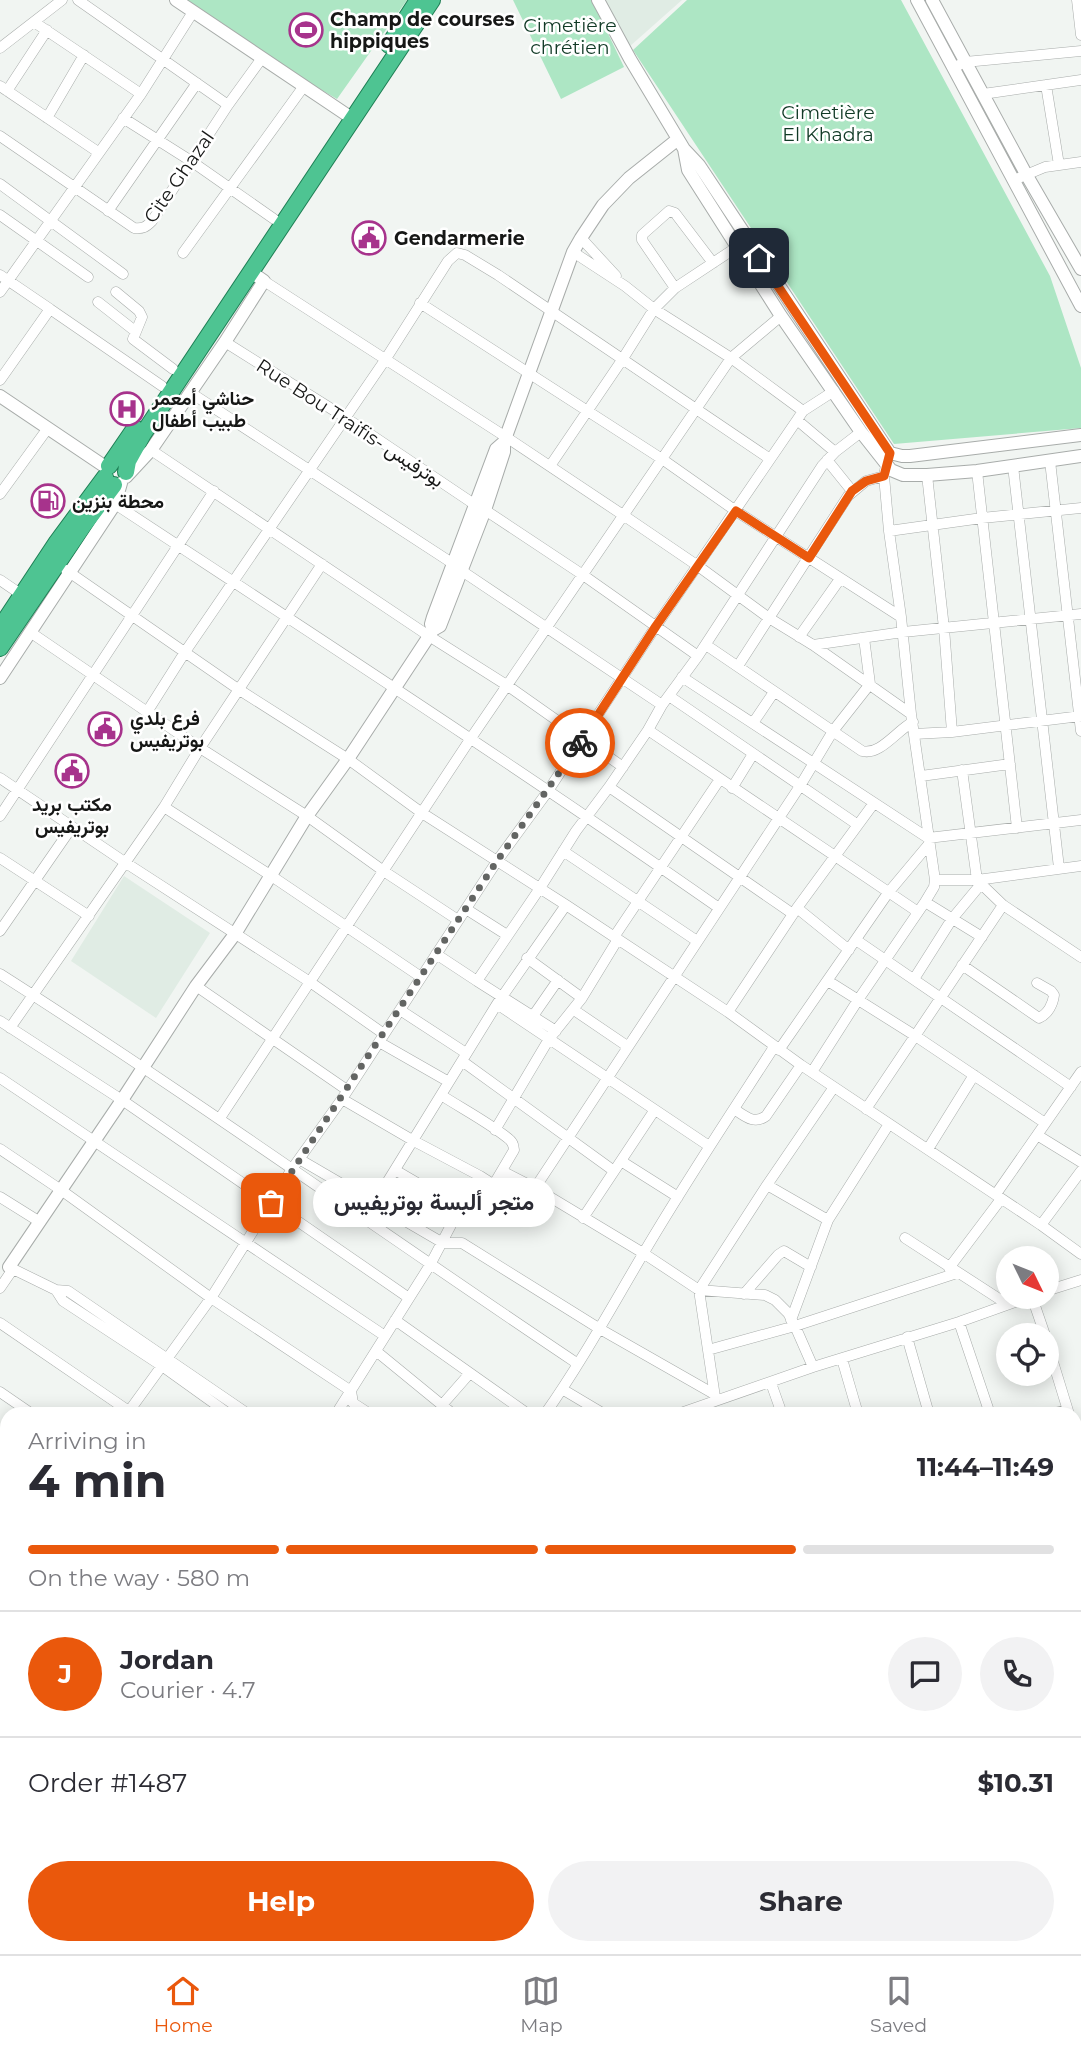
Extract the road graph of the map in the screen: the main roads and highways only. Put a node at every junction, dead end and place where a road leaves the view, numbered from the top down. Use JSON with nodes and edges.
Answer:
{"nodes":[{"id":1,"x":418,"y":0,"type":"edge"},
{"id":2,"x":432,"y":0,"type":"edge"},
{"id":3,"x":349,"y":116,"type":"junction"},
{"id":4,"x":115,"y":475,"type":"junction"},
{"id":5,"x":0,"y":628,"type":"edge"},
{"id":6,"x":0,"y":648,"type":"edge"}],
"edges":[{"from":1,"to":3,"type":"highway"},
{"from":2,"to":3,"type":"highway"},
{"from":3,"to":4,"type":"highway"},
{"from":3,"to":4,"type":"highway"},
{"from":4,"to":5,"type":"highway"},
{"from":4,"to":6,"type":"highway"}]}
